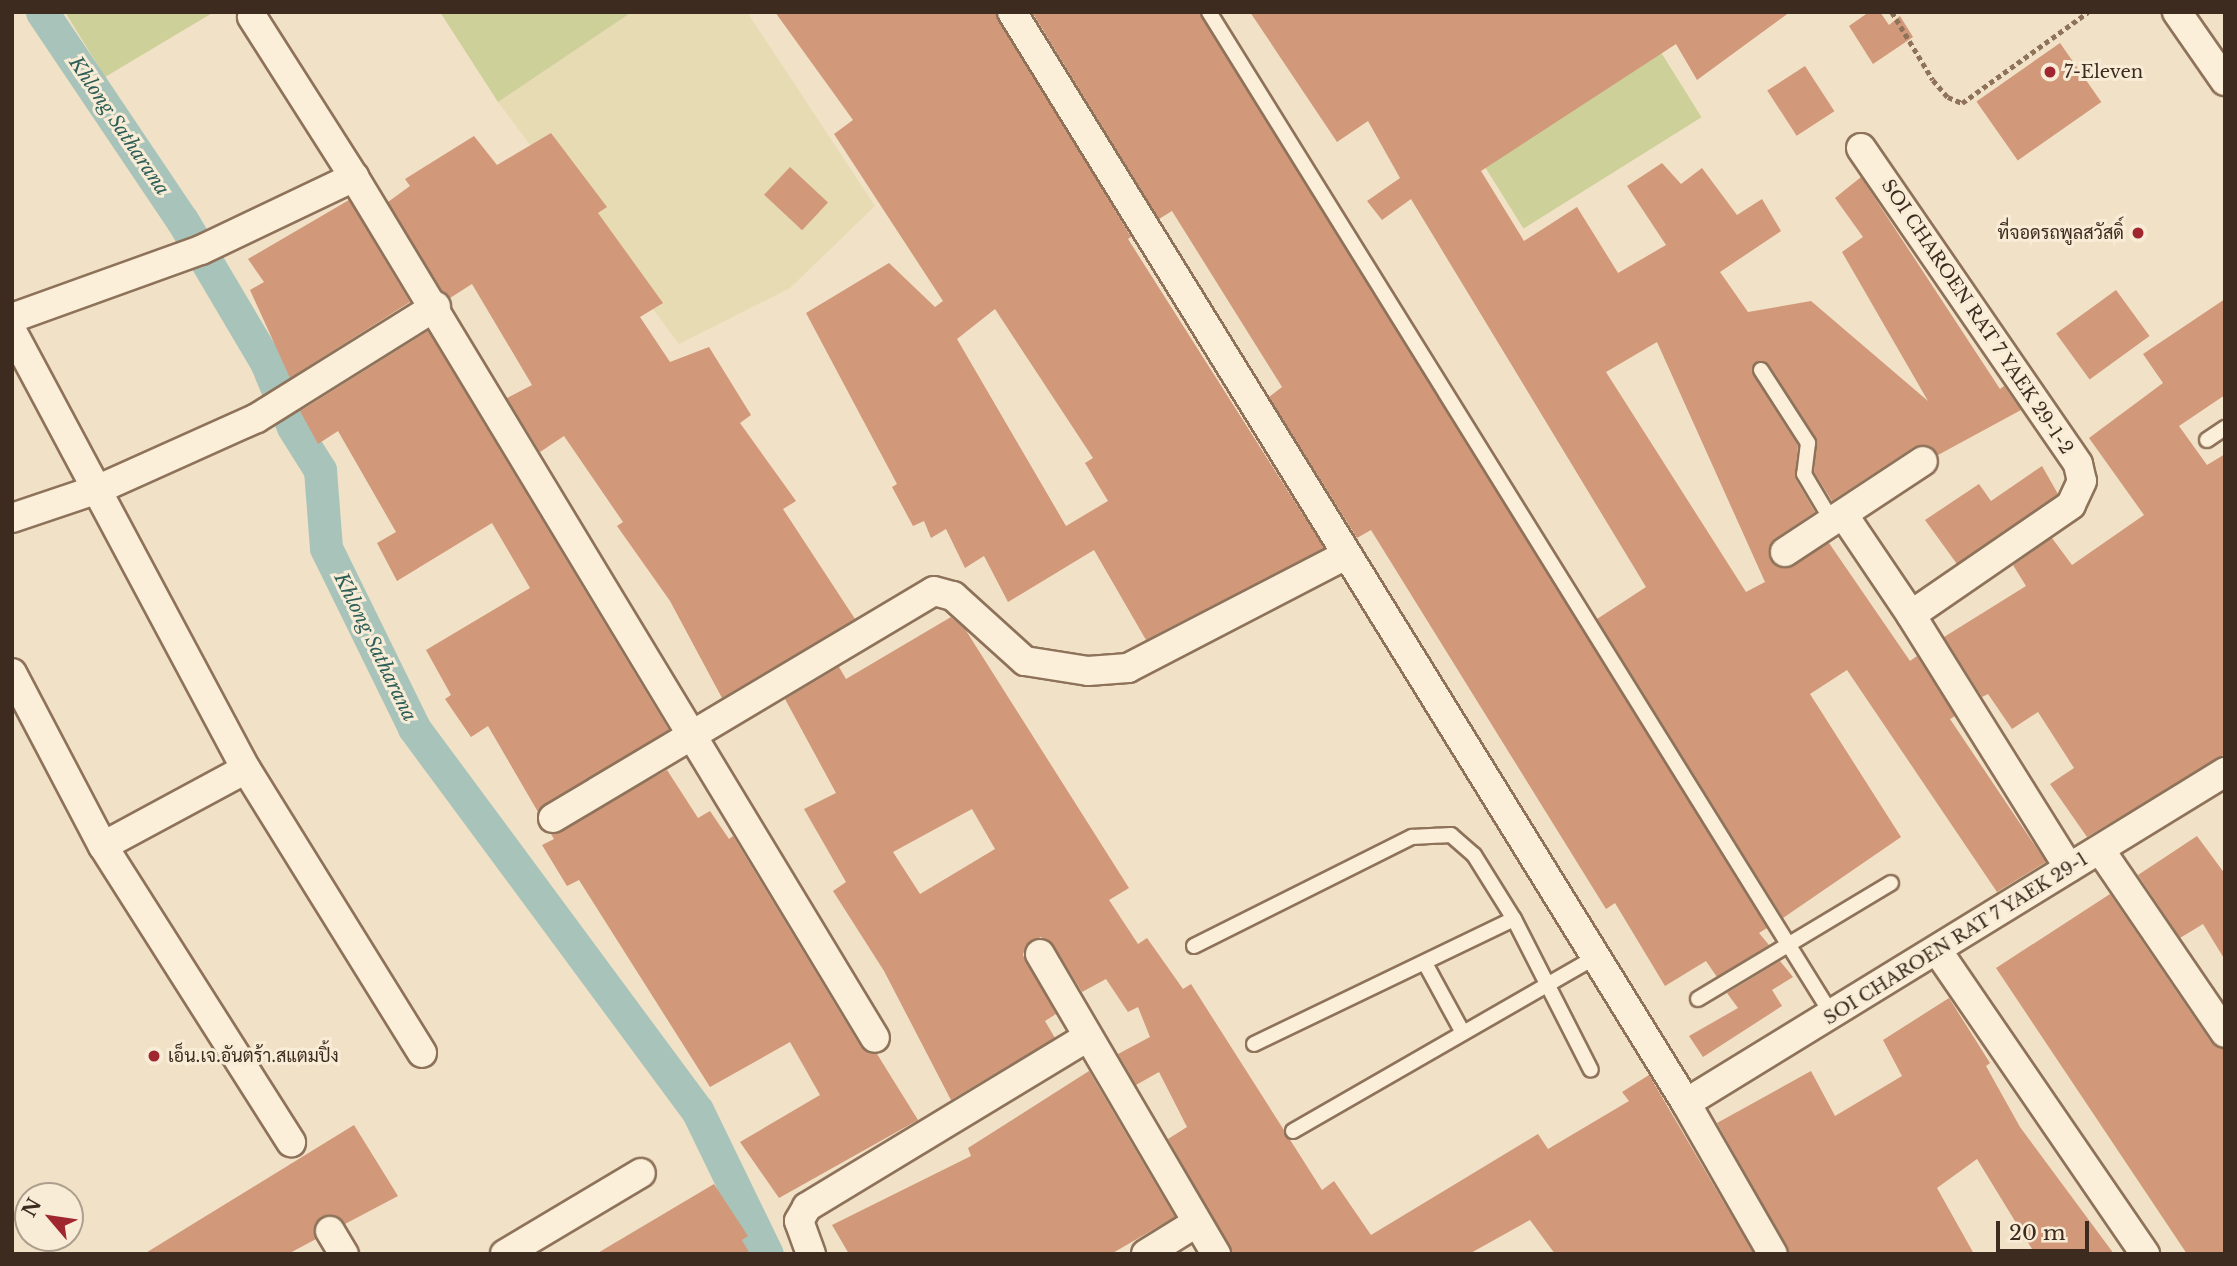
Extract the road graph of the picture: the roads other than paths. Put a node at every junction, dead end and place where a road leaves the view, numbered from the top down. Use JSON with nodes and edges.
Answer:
{"nodes":[{"id":1,"x":1012,"y":12,"type":"edge"},
{"id":2,"x":1209,"y":12,"type":"edge"},
{"id":3,"x":2178,"y":12,"type":"edge"},
{"id":4,"x":252,"y":16,"type":"dead end"},
{"id":5,"x":2225,"y":81,"type":"edge"},
{"id":6,"x":1861,"y":148,"type":"dead end"},
{"id":7,"x":354,"y":177,"type":"junction"},
{"id":8,"x":436,"y":306,"type":"junction"},
{"id":9,"x":12,"y":318,"type":"edge"},
{"id":10,"x":12,"y":331,"type":"edge"},
{"id":11,"x":1761,"y":370,"type":"dead end"},
{"id":12,"x":2225,"y":428,"type":"edge"},
{"id":13,"x":2207,"y":439,"type":"dead end"},
{"id":14,"x":1923,"y":461,"type":"dead end"},
{"id":15,"x":101,"y":488,"type":"junction"},
{"id":16,"x":12,"y":517,"type":"edge"},
{"id":17,"x":1837,"y":518,"type":"junction"},
{"id":18,"x":1785,"y":552,"type":"dead end"},
{"id":19,"x":1344,"y":556,"type":"junction"},
{"id":20,"x":1911,"y":615,"type":"junction"},
{"id":21,"x":12,"y":673,"type":"edge"},
{"id":22,"x":692,"y":733,"type":"junction"},
{"id":23,"x":246,"y":769,"type":"junction"},
{"id":24,"x":2222,"y":781,"type":"edge"},
{"id":25,"x":553,"y":818,"type":"dead end"},
{"id":26,"x":103,"y":846,"type":"junction"},
{"id":27,"x":2101,"y":851,"type":"junction"},
{"id":28,"x":2069,"y":868,"type":"junction"},
{"id":29,"x":1891,"y":883,"type":"dead end"},
{"id":30,"x":1514,"y":919,"type":"junction"},
{"id":31,"x":1790,"y":943,"type":"junction"},
{"id":32,"x":1194,"y":946,"type":"dead end"},
{"id":33,"x":1939,"y":953,"type":"junction"},
{"id":34,"x":1040,"y":954,"type":"dead end"},
{"id":35,"x":1595,"y":957,"type":"junction"},
{"id":36,"x":1426,"y":965,"type":"junction"},
{"id":37,"x":1548,"y":984,"type":"junction"},
{"id":38,"x":1698,"y":999,"type":"dead end"},
{"id":39,"x":1832,"y":1015,"type":"junction"},
{"id":40,"x":1463,"y":1033,"type":"junction"},
{"id":41,"x":2225,"y":1033,"type":"edge"},
{"id":42,"x":1088,"y":1037,"type":"junction"},
{"id":43,"x":875,"y":1038,"type":"dead end"},
{"id":44,"x":1254,"y":1044,"type":"dead end"},
{"id":45,"x":422,"y":1054,"type":"dead end"},
{"id":46,"x":1591,"y":1070,"type":"dead end"},
{"id":47,"x":1686,"y":1103,"type":"junction"},
{"id":48,"x":1293,"y":1131,"type":"dead end"},
{"id":49,"x":291,"y":1142,"type":"dead end"},
{"id":50,"x":641,"y":1173,"type":"dead end"},
{"id":51,"x":1196,"y":1223,"type":"junction"},
{"id":52,"x":505,"y":1254,"type":"edge"},
{"id":53,"x":811,"y":1254,"type":"edge"},
{"id":54,"x":1146,"y":1254,"type":"edge"},
{"id":55,"x":1216,"y":1254,"type":"edge"},
{"id":56,"x":1773,"y":1254,"type":"edge"},
{"id":57,"x":2145,"y":1254,"type":"edge"}],
"edges":[{"from":1,"to":19,"type":"street"},
{"from":2,"to":31,"type":"lane"},
{"from":3,"to":5,"type":"street"},
{"from":4,"to":7,"type":"street"},
{"from":6,"to":20,"type":"street","name":"SOI CHAROEN RAT 7 YAEK 29-1-2"},
{"from":7,"to":8,"type":"street"},
{"from":7,"to":9,"type":"street"},
{"from":8,"to":15,"type":"street"},
{"from":8,"to":22,"type":"street"},
{"from":10,"to":15,"type":"street"},
{"from":11,"to":17,"type":"lane"},
{"from":12,"to":13,"type":"lane"},
{"from":14,"to":17,"type":"street"},
{"from":15,"to":16,"type":"street"},
{"from":15,"to":23,"type":"street"},
{"from":17,"to":18,"type":"street"},
{"from":17,"to":20,"type":"street"},
{"from":19,"to":22,"type":"street"},
{"from":19,"to":35,"type":"street"},
{"from":20,"to":28,"type":"street"},
{"from":21,"to":26,"type":"street"},
{"from":22,"to":25,"type":"street"},
{"from":22,"to":43,"type":"street"},
{"from":23,"to":26,"type":"street"},
{"from":23,"to":45,"type":"street"},
{"from":24,"to":27,"type":"street","name":"SOI CHAROEN RAT 7 YAEK 29-1"},
{"from":26,"to":49,"type":"street"},
{"from":27,"to":28,"type":"street","name":"SOI CHAROEN RAT 7 YAEK 29-1"},
{"from":27,"to":41,"type":"street"},
{"from":28,"to":33,"type":"street","name":"SOI CHAROEN RAT 7 YAEK 29-1"},
{"from":29,"to":31,"type":"lane"},
{"from":30,"to":32,"type":"lane"},
{"from":30,"to":36,"type":"lane"},
{"from":30,"to":37,"type":"lane"},
{"from":31,"to":38,"type":"lane"},
{"from":31,"to":39,"type":"lane"},
{"from":33,"to":39,"type":"street","name":"SOI CHAROEN RAT 7 YAEK 29-1"},
{"from":33,"to":57,"type":"street"},
{"from":34,"to":42,"type":"street"},
{"from":35,"to":37,"type":"lane"},
{"from":35,"to":47,"type":"street"},
{"from":36,"to":40,"type":"lane"},
{"from":36,"to":44,"type":"lane"},
{"from":37,"to":40,"type":"lane"},
{"from":37,"to":46,"type":"lane"},
{"from":39,"to":47,"type":"street","name":"SOI CHAROEN RAT 7 YAEK 29-1"},
{"from":40,"to":48,"type":"lane"},
{"from":42,"to":51,"type":"street"},
{"from":42,"to":53,"type":"street"},
{"from":47,"to":56,"type":"street"},
{"from":50,"to":52,"type":"street"},
{"from":51,"to":54,"type":"street"},
{"from":51,"to":55,"type":"street"}]}
